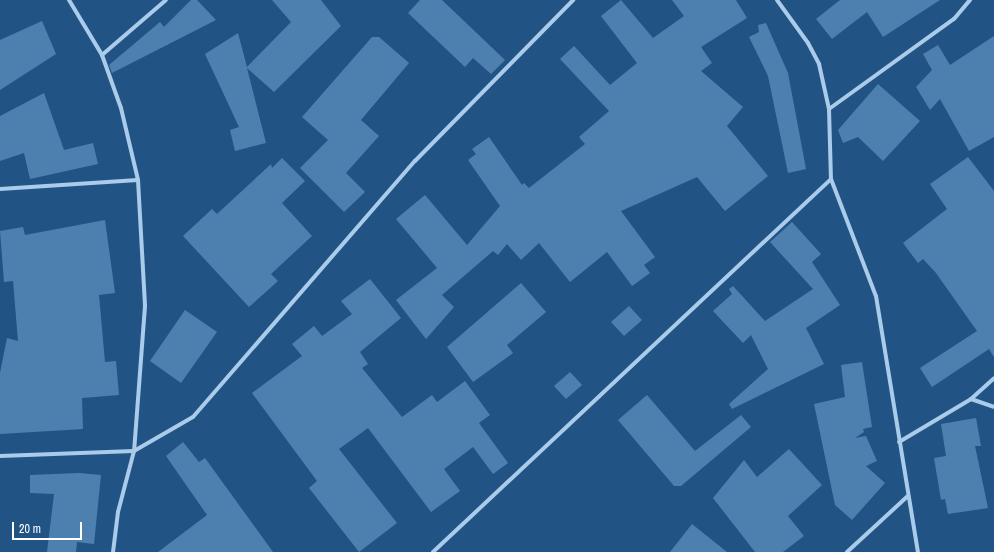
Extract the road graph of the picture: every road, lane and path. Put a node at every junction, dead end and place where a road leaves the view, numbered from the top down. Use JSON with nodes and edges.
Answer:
{"nodes":[{"id":1,"x":70,"y":0,"type":"edge"},
{"id":2,"x":166,"y":0,"type":"edge"},
{"id":3,"x":573,"y":0,"type":"edge"},
{"id":4,"x":778,"y":0,"type":"edge"},
{"id":5,"x":970,"y":0,"type":"edge"},
{"id":6,"x":102,"y":55,"type":"junction"},
{"id":7,"x":829,"y":109,"type":"junction"},
{"id":8,"x":830,"y":179,"type":"junction"},
{"id":9,"x":138,"y":180,"type":"junction"},
{"id":10,"x":0,"y":189,"type":"edge"},
{"id":11,"x":994,"y":378,"type":"edge"},
{"id":12,"x":971,"y":399,"type":"junction"},
{"id":13,"x":994,"y":407,"type":"edge"},
{"id":14,"x":899,"y":442,"type":"junction"},
{"id":15,"x":134,"y":451,"type":"junction"},
{"id":16,"x":0,"y":456,"type":"edge"},
{"id":17,"x":908,"y":496,"type":"junction"},
{"id":18,"x":113,"y":552,"type":"edge"},
{"id":19,"x":434,"y":552,"type":"edge"},
{"id":20,"x":847,"y":552,"type":"edge"},
{"id":21,"x":918,"y":552,"type":"edge"}],
"edges":[{"from":1,"to":6,"type":"street"},
{"from":2,"to":6,"type":"street"},
{"from":3,"to":15,"type":"street"},
{"from":4,"to":7,"type":"street"},
{"from":5,"to":7,"type":"street"},
{"from":6,"to":9,"type":"street"},
{"from":7,"to":8,"type":"street"},
{"from":8,"to":14,"type":"street"},
{"from":8,"to":19,"type":"street"},
{"from":9,"to":10,"type":"street"},
{"from":9,"to":15,"type":"street"},
{"from":11,"to":12,"type":"street"},
{"from":12,"to":13,"type":"street"},
{"from":12,"to":14,"type":"street"},
{"from":14,"to":17,"type":"street"},
{"from":15,"to":16,"type":"street"},
{"from":15,"to":18,"type":"street"},
{"from":17,"to":20,"type":"street"},
{"from":17,"to":21,"type":"street"}]}
